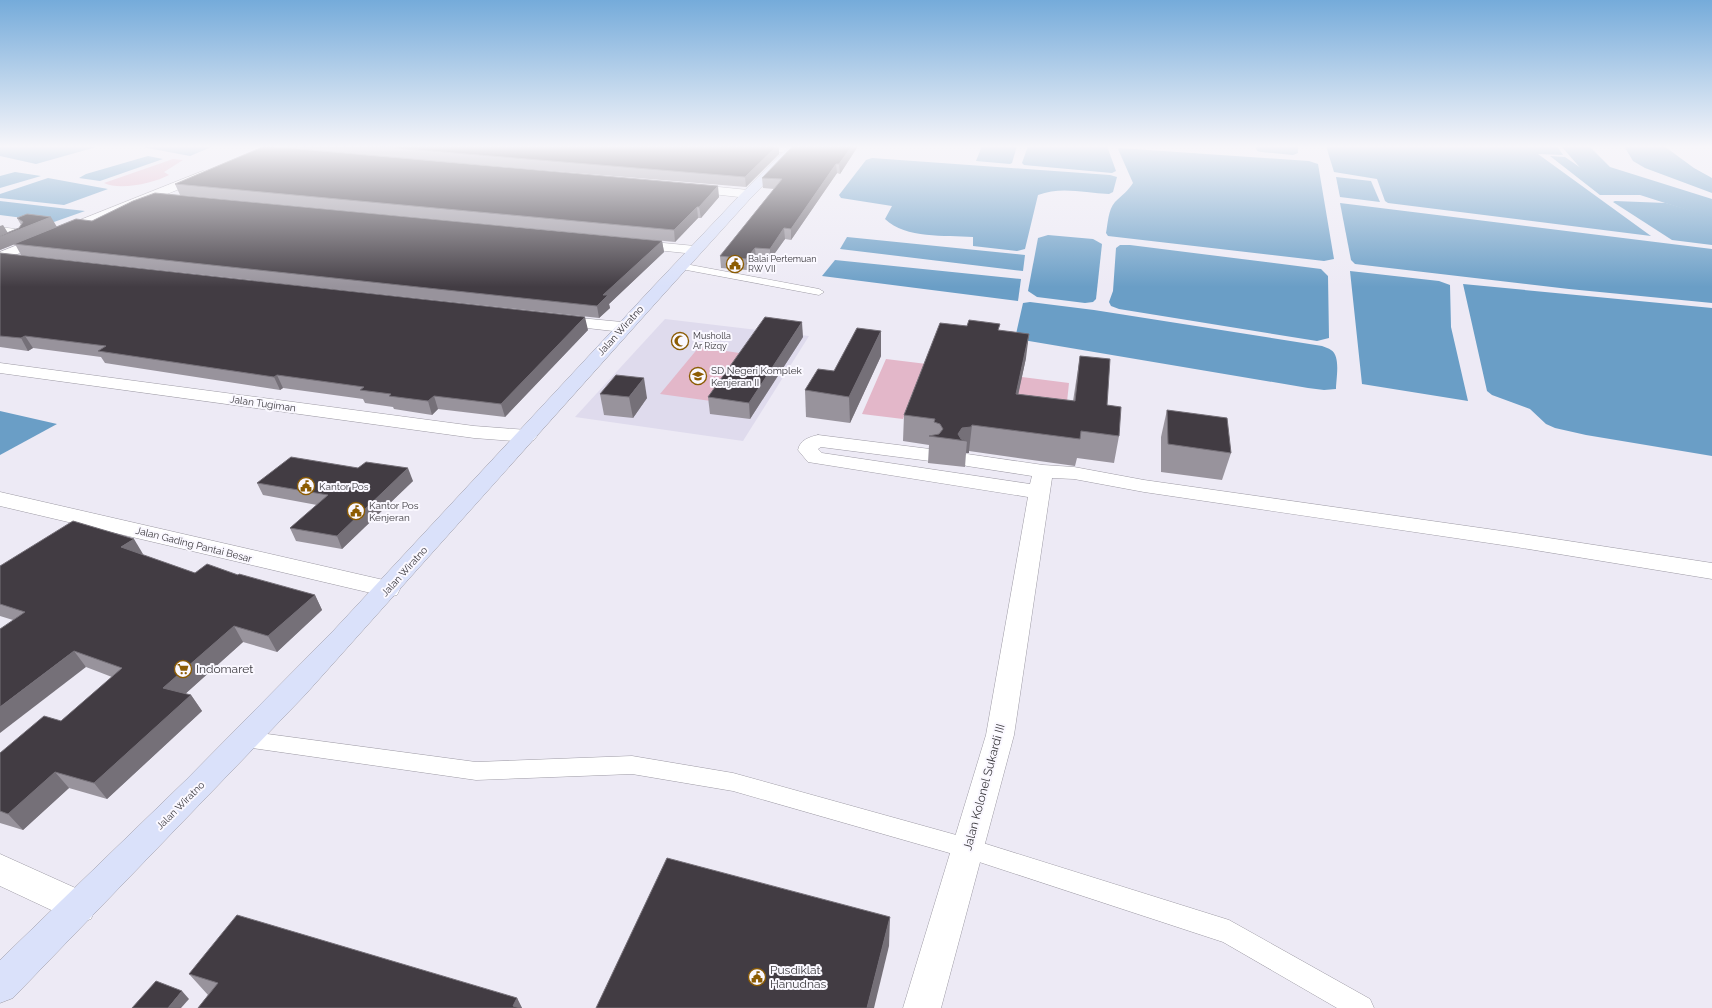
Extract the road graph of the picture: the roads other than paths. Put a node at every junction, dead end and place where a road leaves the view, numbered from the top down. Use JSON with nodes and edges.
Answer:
{"nodes":[{"id":1,"x":157,"y":193,"type":"edge"},
{"id":2,"x":738,"y":193,"type":"edge"},
{"id":3,"x":748,"y":194,"type":"joint"},
{"id":4,"x":147,"y":197,"type":"junction"},
{"id":5,"x":179,"y":200,"type":"edge"},
{"id":6,"x":0,"y":230,"type":"edge"},
{"id":7,"x":22,"y":236,"type":"junction"},
{"id":8,"x":46,"y":238,"type":"junction"},
{"id":9,"x":615,"y":242,"type":"edge"},
{"id":10,"x":1,"y":254,"type":"edge"},
{"id":11,"x":687,"y":258,"type":"junction"},
{"id":12,"x":32,"y":262,"type":"edge"},
{"id":13,"x":819,"y":292,"type":"dead end"},
{"id":14,"x":546,"y":320,"type":"edge"},
{"id":15,"x":622,"y":327,"type":"junction"},
{"id":16,"x":0,"y":368,"type":"edge"},
{"id":17,"x":527,"y":436,"type":"junction"},
{"id":18,"x":930,"y":455,"type":"dead end"},
{"id":19,"x":967,"y":460,"type":"dead end"},
{"id":20,"x":1040,"y":492,"type":"junction"},
{"id":21,"x":0,"y":499,"type":"edge"},
{"id":22,"x":93,"y":519,"type":"junction"},
{"id":23,"x":67,"y":535,"type":"edge"},
{"id":24,"x":1712,"y":571,"type":"edge"},
{"id":25,"x":388,"y":589,"type":"junction"},
{"id":26,"x":245,"y":739,"type":"junction"},
{"id":27,"x":967,"y":848,"type":"junction"},
{"id":28,"x":0,"y":869,"type":"edge"},
{"id":29,"x":79,"y":906,"type":"junction"},
{"id":30,"x":0,"y":984,"type":"edge"},
{"id":31,"x":922,"y":1008,"type":"edge"},
{"id":32,"x":1361,"y":1008,"type":"edge"}],
"edges":[{"from":1,"to":4,"type":"street"},
{"from":2,"to":3,"type":"street"},
{"from":3,"to":11,"type":"main road","name":"Jalan Wiratno"},
{"from":4,"to":5,"type":"street"},
{"from":4,"to":8,"type":"street"},
{"from":6,"to":7,"type":"lane"},
{"from":7,"to":8,"type":"lane"},
{"from":7,"to":10,"type":"lane"},
{"from":8,"to":10,"type":"street"},
{"from":9,"to":11,"type":"street"},
{"from":10,"to":12,"type":"street"},
{"from":11,"to":13,"type":"lane"},
{"from":11,"to":15,"type":"main road","name":"Jalan Wiratno"},
{"from":14,"to":15,"type":"street"},
{"from":15,"to":17,"type":"main road","name":"Jalan Wiratno"},
{"from":16,"to":17,"type":"street","name":"Jalan Tugiman"},
{"from":17,"to":25,"type":"main road","name":"Jalan Wiratno"},
{"from":18,"to":20,"type":"street"},
{"from":19,"to":20,"type":"street"},
{"from":20,"to":24,"type":"street"},
{"from":20,"to":27,"type":"street","name":"Jalan Kolonel Sukardi III"},
{"from":21,"to":22,"type":"street","name":"Jalan Gading Pantai Besar"},
{"from":22,"to":23,"type":"street"},
{"from":22,"to":25,"type":"street","name":"Jalan Gading Pantai Besar"},
{"from":25,"to":26,"type":"main road","name":"Jalan Wiratno"},
{"from":26,"to":27,"type":"lane"},
{"from":26,"to":29,"type":"main road","name":"Jalan Wiratno"},
{"from":27,"to":31,"type":"street","name":"Jalan Kolonel Sukardi III"},
{"from":27,"to":32,"type":"lane"},
{"from":28,"to":29,"type":"street"},
{"from":29,"to":30,"type":"main road","name":"Jalan Wiratno"}]}
